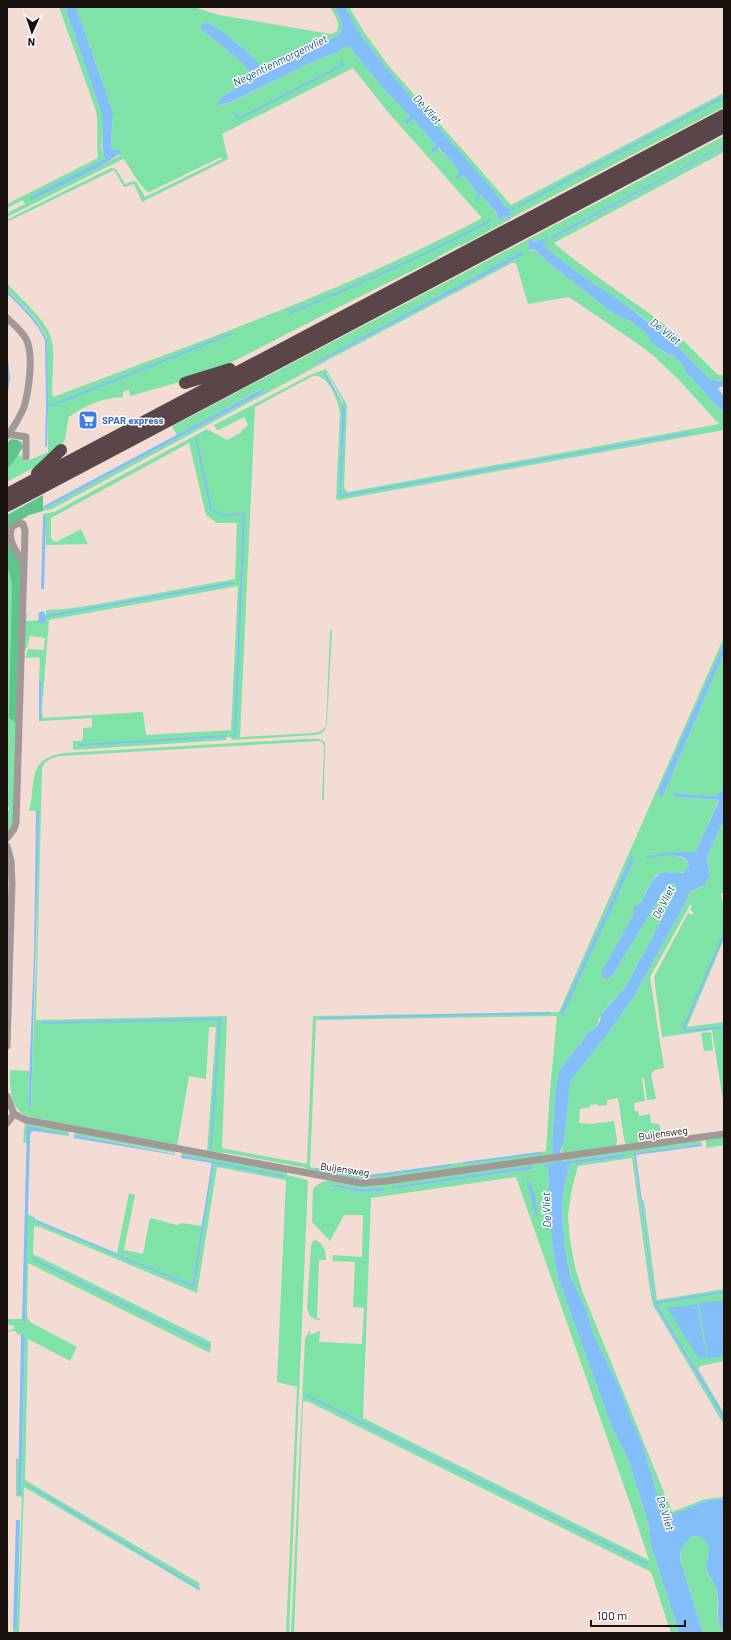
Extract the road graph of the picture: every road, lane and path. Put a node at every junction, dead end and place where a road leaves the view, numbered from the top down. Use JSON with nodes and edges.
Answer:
{"nodes":[{"id":1,"x":724,"y":115,"type":"edge"},
{"id":2,"x":724,"y":127,"type":"edge"},
{"id":3,"x":7,"y":318,"type":"edge"},
{"id":4,"x":258,"y":361,"type":"junction"},
{"id":5,"x":186,"y":383,"type":"dead end"},
{"id":6,"x":8,"y":436,"type":"edge"},
{"id":7,"x":61,"y":450,"type":"dead end"},
{"id":8,"x":26,"y":457,"type":"dead end"},
{"id":9,"x":24,"y":485,"type":"junction"},
{"id":10,"x":7,"y":494,"type":"edge"},
{"id":11,"x":7,"y":506,"type":"edge"},
{"id":12,"x":24,"y":564,"type":"junction"},
{"id":13,"x":7,"y":838,"type":"edge"},
{"id":14,"x":7,"y":846,"type":"edge"},
{"id":15,"x":7,"y":1046,"type":"edge"},
{"id":16,"x":7,"y":1096,"type":"edge"},
{"id":17,"x":14,"y":1114,"type":"junction"},
{"id":18,"x":7,"y":1123,"type":"edge"},
{"id":19,"x":724,"y":1134,"type":"edge"}],
"edges":[{"from":1,"to":4,"type":"highway"},
{"from":2,"to":11,"type":"highway"},
{"from":3,"to":6,"type":"street"},
{"from":4,"to":5,"type":"highway"},
{"from":4,"to":9,"type":"highway"},
{"from":6,"to":8,"type":"street"},
{"from":7,"to":9,"type":"highway"},
{"from":9,"to":10,"type":"highway"},
{"from":12,"to":12,"type":"street"},
{"from":12,"to":13,"type":"street"},
{"from":14,"to":15,"type":"street"},
{"from":16,"to":17,"type":"street"},
{"from":17,"to":18,"type":"street"},
{"from":17,"to":19,"type":"street","name":"Buijensweg"}]}
